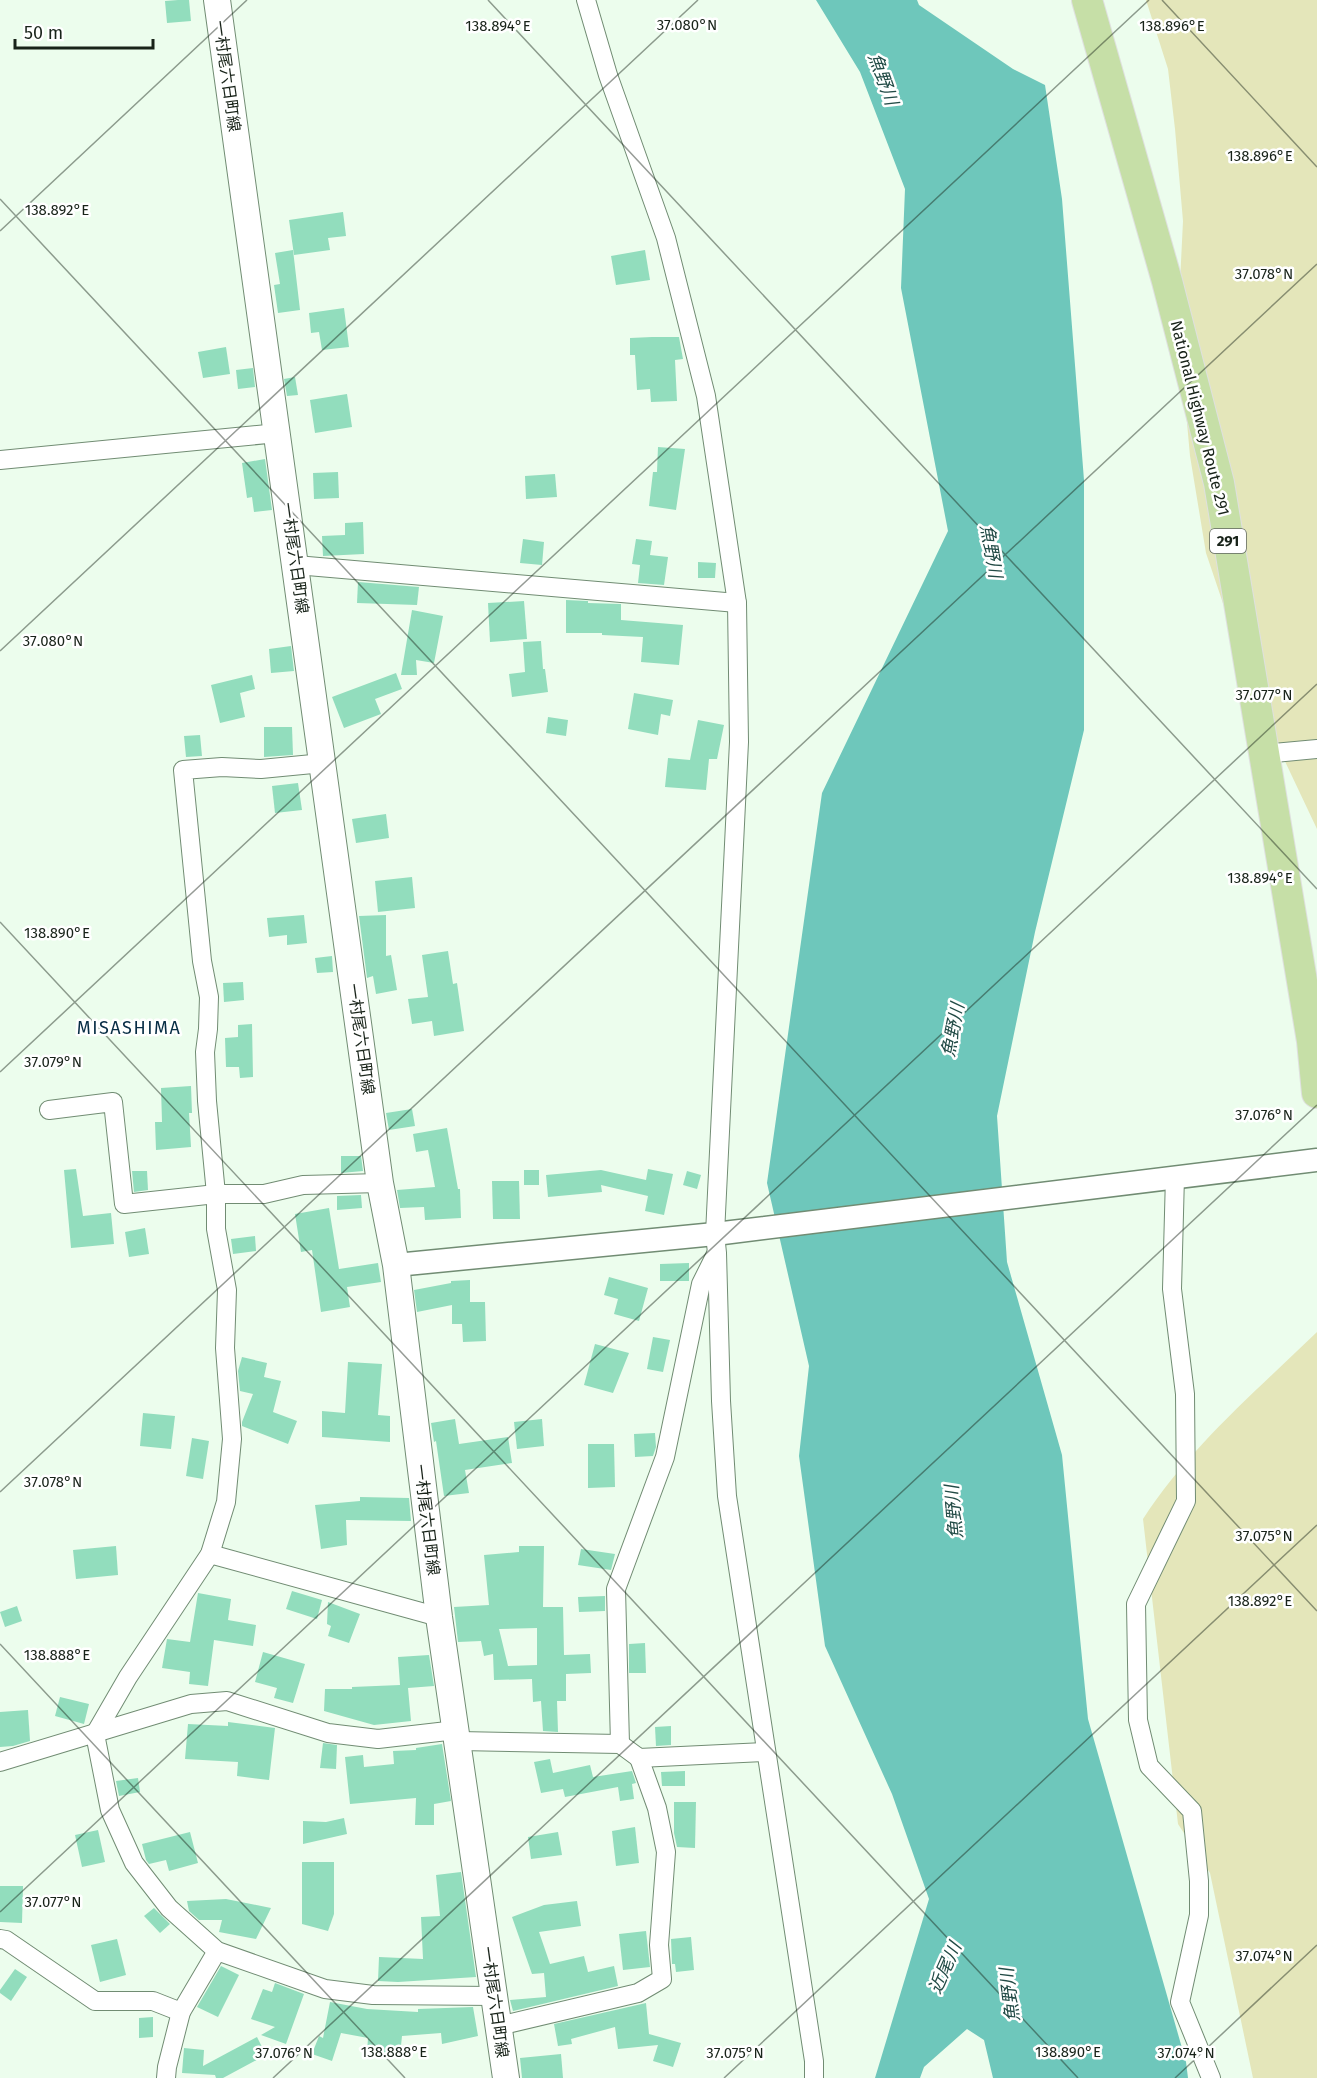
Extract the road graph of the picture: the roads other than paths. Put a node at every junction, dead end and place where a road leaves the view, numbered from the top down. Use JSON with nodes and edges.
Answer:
{"nodes":[{"id":1,"x":217,"y":0,"type":"edge"},
{"id":2,"x":586,"y":0,"type":"edge"},
{"id":3,"x":1087,"y":0,"type":"edge"},
{"id":4,"x":278,"y":433,"type":"junction"},
{"id":5,"x":0,"y":460,"type":"edge"},
{"id":6,"x":296,"y":565,"type":"junction"},
{"id":7,"x":737,"y":603,"type":"junction"},
{"id":8,"x":1317,"y":749,"type":"edge"},
{"id":9,"x":1263,"y":754,"type":"junction"},
{"id":10,"x":323,"y":763,"type":"junction"},
{"id":11,"x":1317,"y":1093,"type":"edge"},
{"id":12,"x":49,"y":1110,"type":"dead end"},
{"id":13,"x":1317,"y":1160,"type":"edge"},
{"id":14,"x":1175,"y":1176,"type":"junction"},
{"id":15,"x":380,"y":1183,"type":"junction"},
{"id":16,"x":216,"y":1194,"type":"junction"},
{"id":17,"x":716,"y":1243,"type":"junction"},
{"id":18,"x":396,"y":1265,"type":"junction"},
{"id":19,"x":210,"y":1554,"type":"junction"},
{"id":20,"x":439,"y":1617,"type":"junction"},
{"id":21,"x":95,"y":1734,"type":"junction"},
{"id":22,"x":458,"y":1735,"type":"junction"},
{"id":23,"x":620,"y":1744,"type":"junction"},
{"id":24,"x":766,"y":1752,"type":"junction"},
{"id":25,"x":639,"y":1758,"type":"junction"},
{"id":26,"x":0,"y":1762,"type":"edge"},
{"id":27,"x":0,"y":1939,"type":"edge"},
{"id":28,"x":217,"y":1951,"type":"junction"},
{"id":29,"x":495,"y":1996,"type":"junction"},
{"id":30,"x":181,"y":2012,"type":"junction"},
{"id":31,"x":499,"y":2026,"type":"junction"},
{"id":32,"x":166,"y":2078,"type":"edge"},
{"id":33,"x":506,"y":2078,"type":"edge"},
{"id":34,"x":814,"y":2078,"type":"edge"},
{"id":35,"x":1211,"y":2078,"type":"edge"}],
"edges":[{"from":1,"to":4,"type":"main road","name":"一村尾六日町線"},
{"from":2,"to":7,"type":"street"},
{"from":3,"to":9,"type":"highway","name":"National Highway Route 291","number":"291"},
{"from":4,"to":5,"type":"street"},
{"from":4,"to":6,"type":"main road","name":"一村尾六日町線"},
{"from":6,"to":7,"type":"street"},
{"from":6,"to":10,"type":"main road","name":"一村尾六日町線"},
{"from":7,"to":17,"type":"street"},
{"from":8,"to":9,"type":"street"},
{"from":9,"to":11,"type":"highway","name":"National Highway Route 291","number":"291"},
{"from":10,"to":15,"type":"main road","name":"一村尾六日町線"},
{"from":10,"to":16,"type":"street"},
{"from":12,"to":16,"type":"street"},
{"from":13,"to":14,"type":"street"},
{"from":14,"to":17,"type":"street"},
{"from":14,"to":35,"type":"street"},
{"from":15,"to":16,"type":"street"},
{"from":15,"to":18,"type":"main road","name":"一村尾六日町線"},
{"from":16,"to":19,"type":"street"},
{"from":17,"to":18,"type":"street"},
{"from":17,"to":23,"type":"street"},
{"from":17,"to":24,"type":"street"},
{"from":18,"to":20,"type":"main road","name":"一村尾六日町線"},
{"from":19,"to":20,"type":"street"},
{"from":19,"to":21,"type":"street"},
{"from":20,"to":22,"type":"main road","name":"一村尾六日町線"},
{"from":21,"to":22,"type":"street"},
{"from":21,"to":26,"type":"street"},
{"from":21,"to":28,"type":"street"},
{"from":22,"to":23,"type":"street"},
{"from":22,"to":29,"type":"main road","name":"一村尾六日町線"},
{"from":23,"to":25,"type":"street"},
{"from":24,"to":25,"type":"street"},
{"from":24,"to":34,"type":"street"},
{"from":25,"to":31,"type":"street"},
{"from":27,"to":30,"type":"street"},
{"from":28,"to":29,"type":"street"},
{"from":28,"to":30,"type":"street"},
{"from":29,"to":31,"type":"main road","name":"一村尾六日町線"},
{"from":30,"to":32,"type":"street"},
{"from":31,"to":33,"type":"main road","name":"一村尾六日町線"}]}
